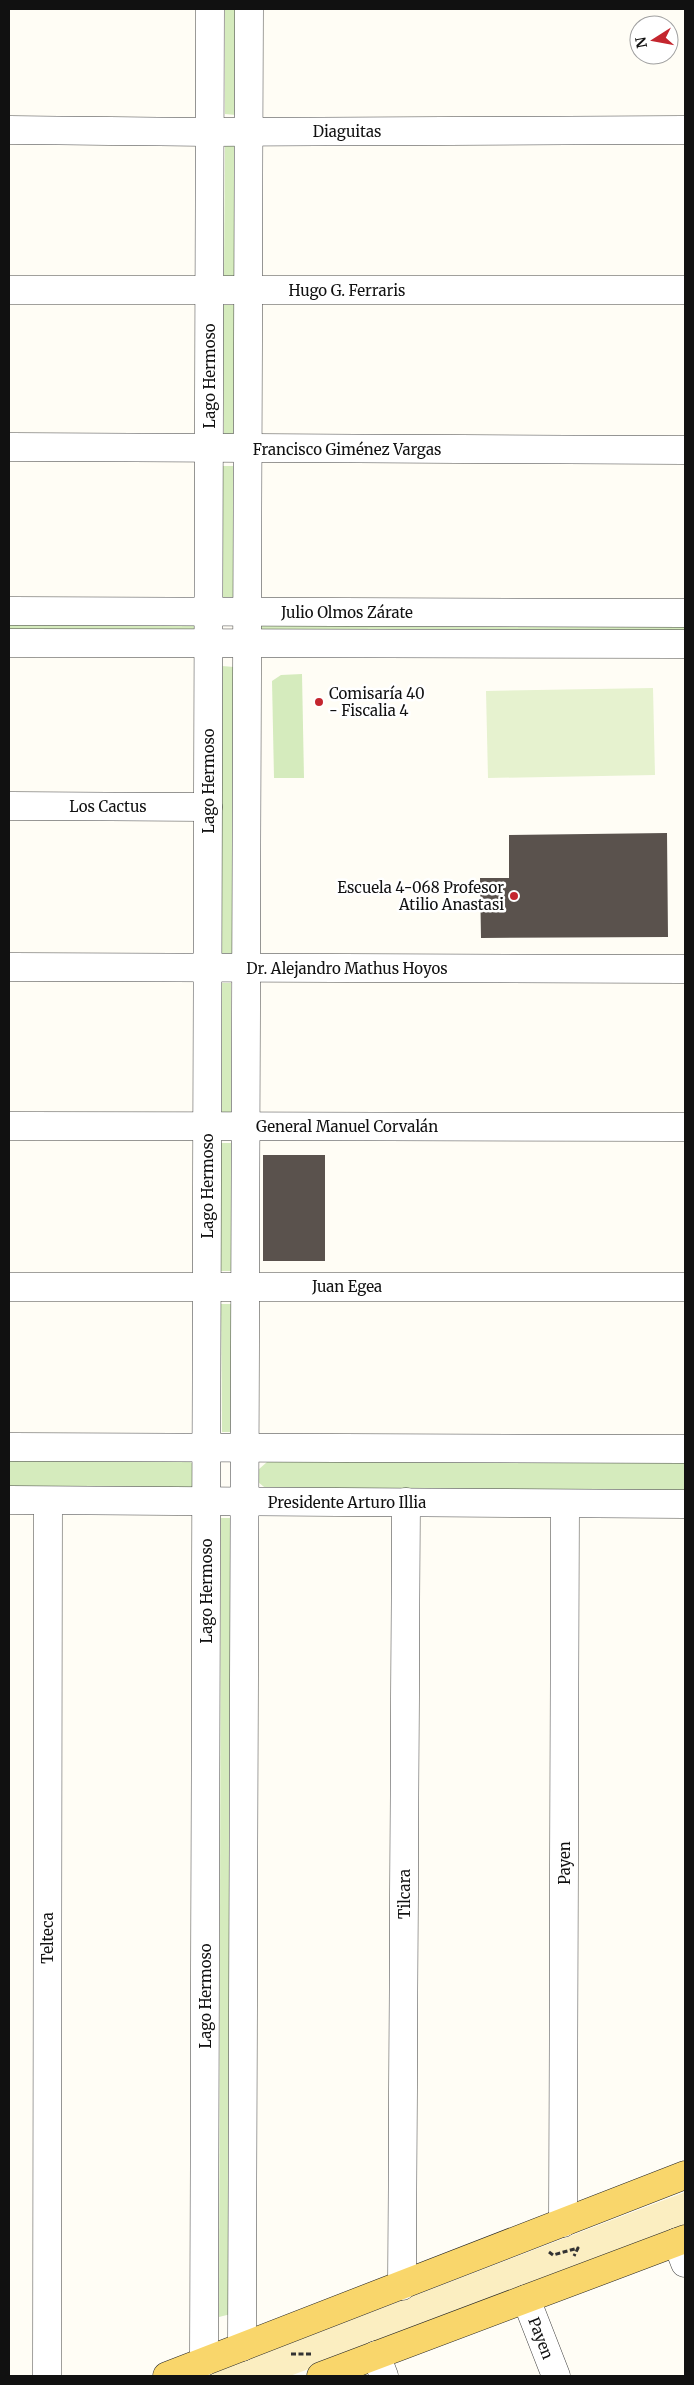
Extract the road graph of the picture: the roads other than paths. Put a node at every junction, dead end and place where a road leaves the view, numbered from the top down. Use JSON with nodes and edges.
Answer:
{"nodes":[{"id":1,"x":210,"y":9,"type":"edge"},
{"id":2,"x":249,"y":9,"type":"edge"},
{"id":3,"x":9,"y":130,"type":"edge"},
{"id":4,"x":685,"y":130,"type":"edge"},
{"id":5,"x":249,"y":131,"type":"junction"},
{"id":6,"x":209,"y":132,"type":"junction"},
{"id":7,"x":9,"y":290,"type":"edge"},
{"id":8,"x":209,"y":290,"type":"junction"},
{"id":9,"x":249,"y":290,"type":"junction"},
{"id":10,"x":685,"y":290,"type":"edge"},
{"id":11,"x":9,"y":448,"type":"edge"},
{"id":12,"x":209,"y":448,"type":"junction"},
{"id":13,"x":248,"y":448,"type":"junction"},
{"id":14,"x":685,"y":450,"type":"edge"},
{"id":15,"x":9,"y":611,"type":"edge"},
{"id":16,"x":208,"y":612,"type":"junction"},
{"id":17,"x":247,"y":612,"type":"junction"},
{"id":18,"x":685,"y":614,"type":"edge"},
{"id":19,"x":9,"y":643,"type":"edge"},
{"id":20,"x":208,"y":643,"type":"junction"},
{"id":21,"x":247,"y":643,"type":"junction"},
{"id":22,"x":685,"y":644,"type":"edge"},
{"id":23,"x":9,"y":806,"type":"edge"},
{"id":24,"x":208,"y":807,"type":"junction"},
{"id":25,"x":9,"y":967,"type":"edge"},
{"id":26,"x":208,"y":968,"type":"junction"},
{"id":27,"x":245,"y":968,"type":"junction"},
{"id":28,"x":685,"y":969,"type":"edge"},
{"id":29,"x":9,"y":1126,"type":"edge"},
{"id":30,"x":207,"y":1126,"type":"junction"},
{"id":31,"x":245,"y":1126,"type":"junction"},
{"id":32,"x":685,"y":1127,"type":"edge"},
{"id":33,"x":245,"y":1286,"type":"junction"},
{"id":34,"x":9,"y":1287,"type":"edge"},
{"id":35,"x":207,"y":1287,"type":"junction"},
{"id":36,"x":685,"y":1287,"type":"edge"},
{"id":37,"x":9,"y":1447,"type":"edge"},
{"id":38,"x":207,"y":1448,"type":"junction"},
{"id":39,"x":245,"y":1448,"type":"junction"},
{"id":40,"x":685,"y":1448,"type":"edge"},
{"id":41,"x":9,"y":1500,"type":"edge"},
{"id":42,"x":48,"y":1501,"type":"junction"},
{"id":43,"x":206,"y":1501,"type":"junction"},
{"id":44,"x":245,"y":1502,"type":"junction"},
{"id":45,"x":406,"y":1502,"type":"junction"},
{"id":46,"x":565,"y":1504,"type":"junction"},
{"id":47,"x":685,"y":1504,"type":"edge"},
{"id":48,"x":685,"y":2175,"type":"edge"},
{"id":49,"x":554,"y":2226,"type":"junction"},
{"id":50,"x":683,"y":2248,"type":"edge"},
{"id":51,"x":402,"y":2286,"type":"junction"},
{"id":52,"x":526,"y":2299,"type":"junction"},
{"id":53,"x":242,"y":2347,"type":"junction"},
{"id":54,"x":204,"y":2362,"type":"junction"},
{"id":55,"x":319,"y":2365,"type":"edge"},
{"id":56,"x":380,"y":2366,"type":"edge"},
{"id":57,"x":47,"y":2376,"type":"edge"},
{"id":58,"x":168,"y":2376,"type":"edge"},
{"id":59,"x":556,"y":2376,"type":"edge"}],
"edges":[{"from":1,"to":6,"type":"street","name":"Lago Hermoso"},
{"from":2,"to":5,"type":"street"},
{"from":3,"to":6,"type":"street","name":"Diaguitas"},
{"from":4,"to":5,"type":"street","name":"Diaguitas"},
{"from":5,"to":6,"type":"street","name":"Diaguitas"},
{"from":5,"to":9,"type":"street"},
{"from":6,"to":8,"type":"street","name":"Lago Hermoso"},
{"from":7,"to":8,"type":"street","name":"Hugo G. Ferraris"},
{"from":8,"to":9,"type":"street","name":"Hugo G. Ferraris"},
{"from":8,"to":12,"type":"street","name":"Lago Hermoso"},
{"from":9,"to":10,"type":"street","name":"Hugo G. Ferraris"},
{"from":9,"to":13,"type":"street"},
{"from":11,"to":12,"type":"street","name":"Francisco Giménez Vargas"},
{"from":12,"to":13,"type":"street","name":"Francisco Giménez Vargas"},
{"from":12,"to":16,"type":"street","name":"Lago Hermoso"},
{"from":13,"to":14,"type":"street","name":"Francisco Giménez Vargas"},
{"from":13,"to":17,"type":"street"},
{"from":15,"to":16,"type":"street","name":"Julio Olmos Zárate"},
{"from":16,"to":17,"type":"street","name":"Julio Olmos Zárate"},
{"from":16,"to":20,"type":"street","name":"Lago Hermoso"},
{"from":17,"to":18,"type":"street","name":"Julio Olmos Zárate"},
{"from":17,"to":21,"type":"street"},
{"from":19,"to":20,"type":"street","name":"Julio Olmos Zárate"},
{"from":20,"to":21,"type":"street","name":"Julio Olmos Zárate"},
{"from":20,"to":24,"type":"street","name":"Lago Hermoso"},
{"from":21,"to":22,"type":"street","name":"Julio Olmos Zárate"},
{"from":21,"to":27,"type":"street"},
{"from":23,"to":24,"type":"street","name":"Los Cactus"},
{"from":24,"to":26,"type":"street","name":"Lago Hermoso"},
{"from":25,"to":26,"type":"street","name":"Dr. Alejandro Mathus Hoyos"},
{"from":26,"to":27,"type":"street","name":"Dr. Alejandro Mathus Hoyos"},
{"from":26,"to":30,"type":"street","name":"Lago Hermoso"},
{"from":27,"to":28,"type":"street","name":"Dr. Alejandro Mathus Hoyos"},
{"from":27,"to":31,"type":"street"},
{"from":29,"to":30,"type":"street","name":"General Manuel Corvalán"},
{"from":30,"to":31,"type":"street","name":"General Manuel Corvalán"},
{"from":30,"to":35,"type":"street","name":"Lago Hermoso"},
{"from":31,"to":32,"type":"street","name":"General Manuel Corvalán"},
{"from":31,"to":33,"type":"street"},
{"from":33,"to":35,"type":"street","name":"Juan Egea"},
{"from":33,"to":36,"type":"street","name":"Juan Egea"},
{"from":33,"to":39,"type":"street"},
{"from":34,"to":35,"type":"street","name":"Juan Egea"},
{"from":35,"to":38,"type":"street","name":"Lago Hermoso"},
{"from":37,"to":38,"type":"street"},
{"from":38,"to":39,"type":"street"},
{"from":38,"to":43,"type":"street","name":"Lago Hermoso"},
{"from":39,"to":40,"type":"street"},
{"from":39,"to":44,"type":"street"},
{"from":41,"to":42,"type":"street","name":"Presidente Arturo Illia"},
{"from":42,"to":43,"type":"street","name":"Presidente Arturo Illia"},
{"from":42,"to":57,"type":"street","name":"Telteca"},
{"from":43,"to":44,"type":"street","name":"Presidente Arturo Illia"},
{"from":43,"to":54,"type":"street","name":"Lago Hermoso"},
{"from":44,"to":45,"type":"street","name":"Presidente Arturo Illia"},
{"from":44,"to":53,"type":"street"},
{"from":45,"to":46,"type":"street","name":"Presidente Arturo Illia"},
{"from":45,"to":51,"type":"street","name":"Tilcara"},
{"from":46,"to":47,"type":"street","name":"Presidente Arturo Illia"},
{"from":46,"to":49,"type":"street","name":"Payen"},
{"from":48,"to":49,"type":"main road"},
{"from":49,"to":51,"type":"main road"},
{"from":50,"to":52,"type":"main road"},
{"from":51,"to":53,"type":"main road"},
{"from":52,"to":56,"type":"main road"},
{"from":52,"to":59,"type":"street","name":"Payen"},
{"from":53,"to":54,"type":"main road"},
{"from":54,"to":58,"type":"main road"},
{"from":55,"to":56,"type":"main road"}]}
